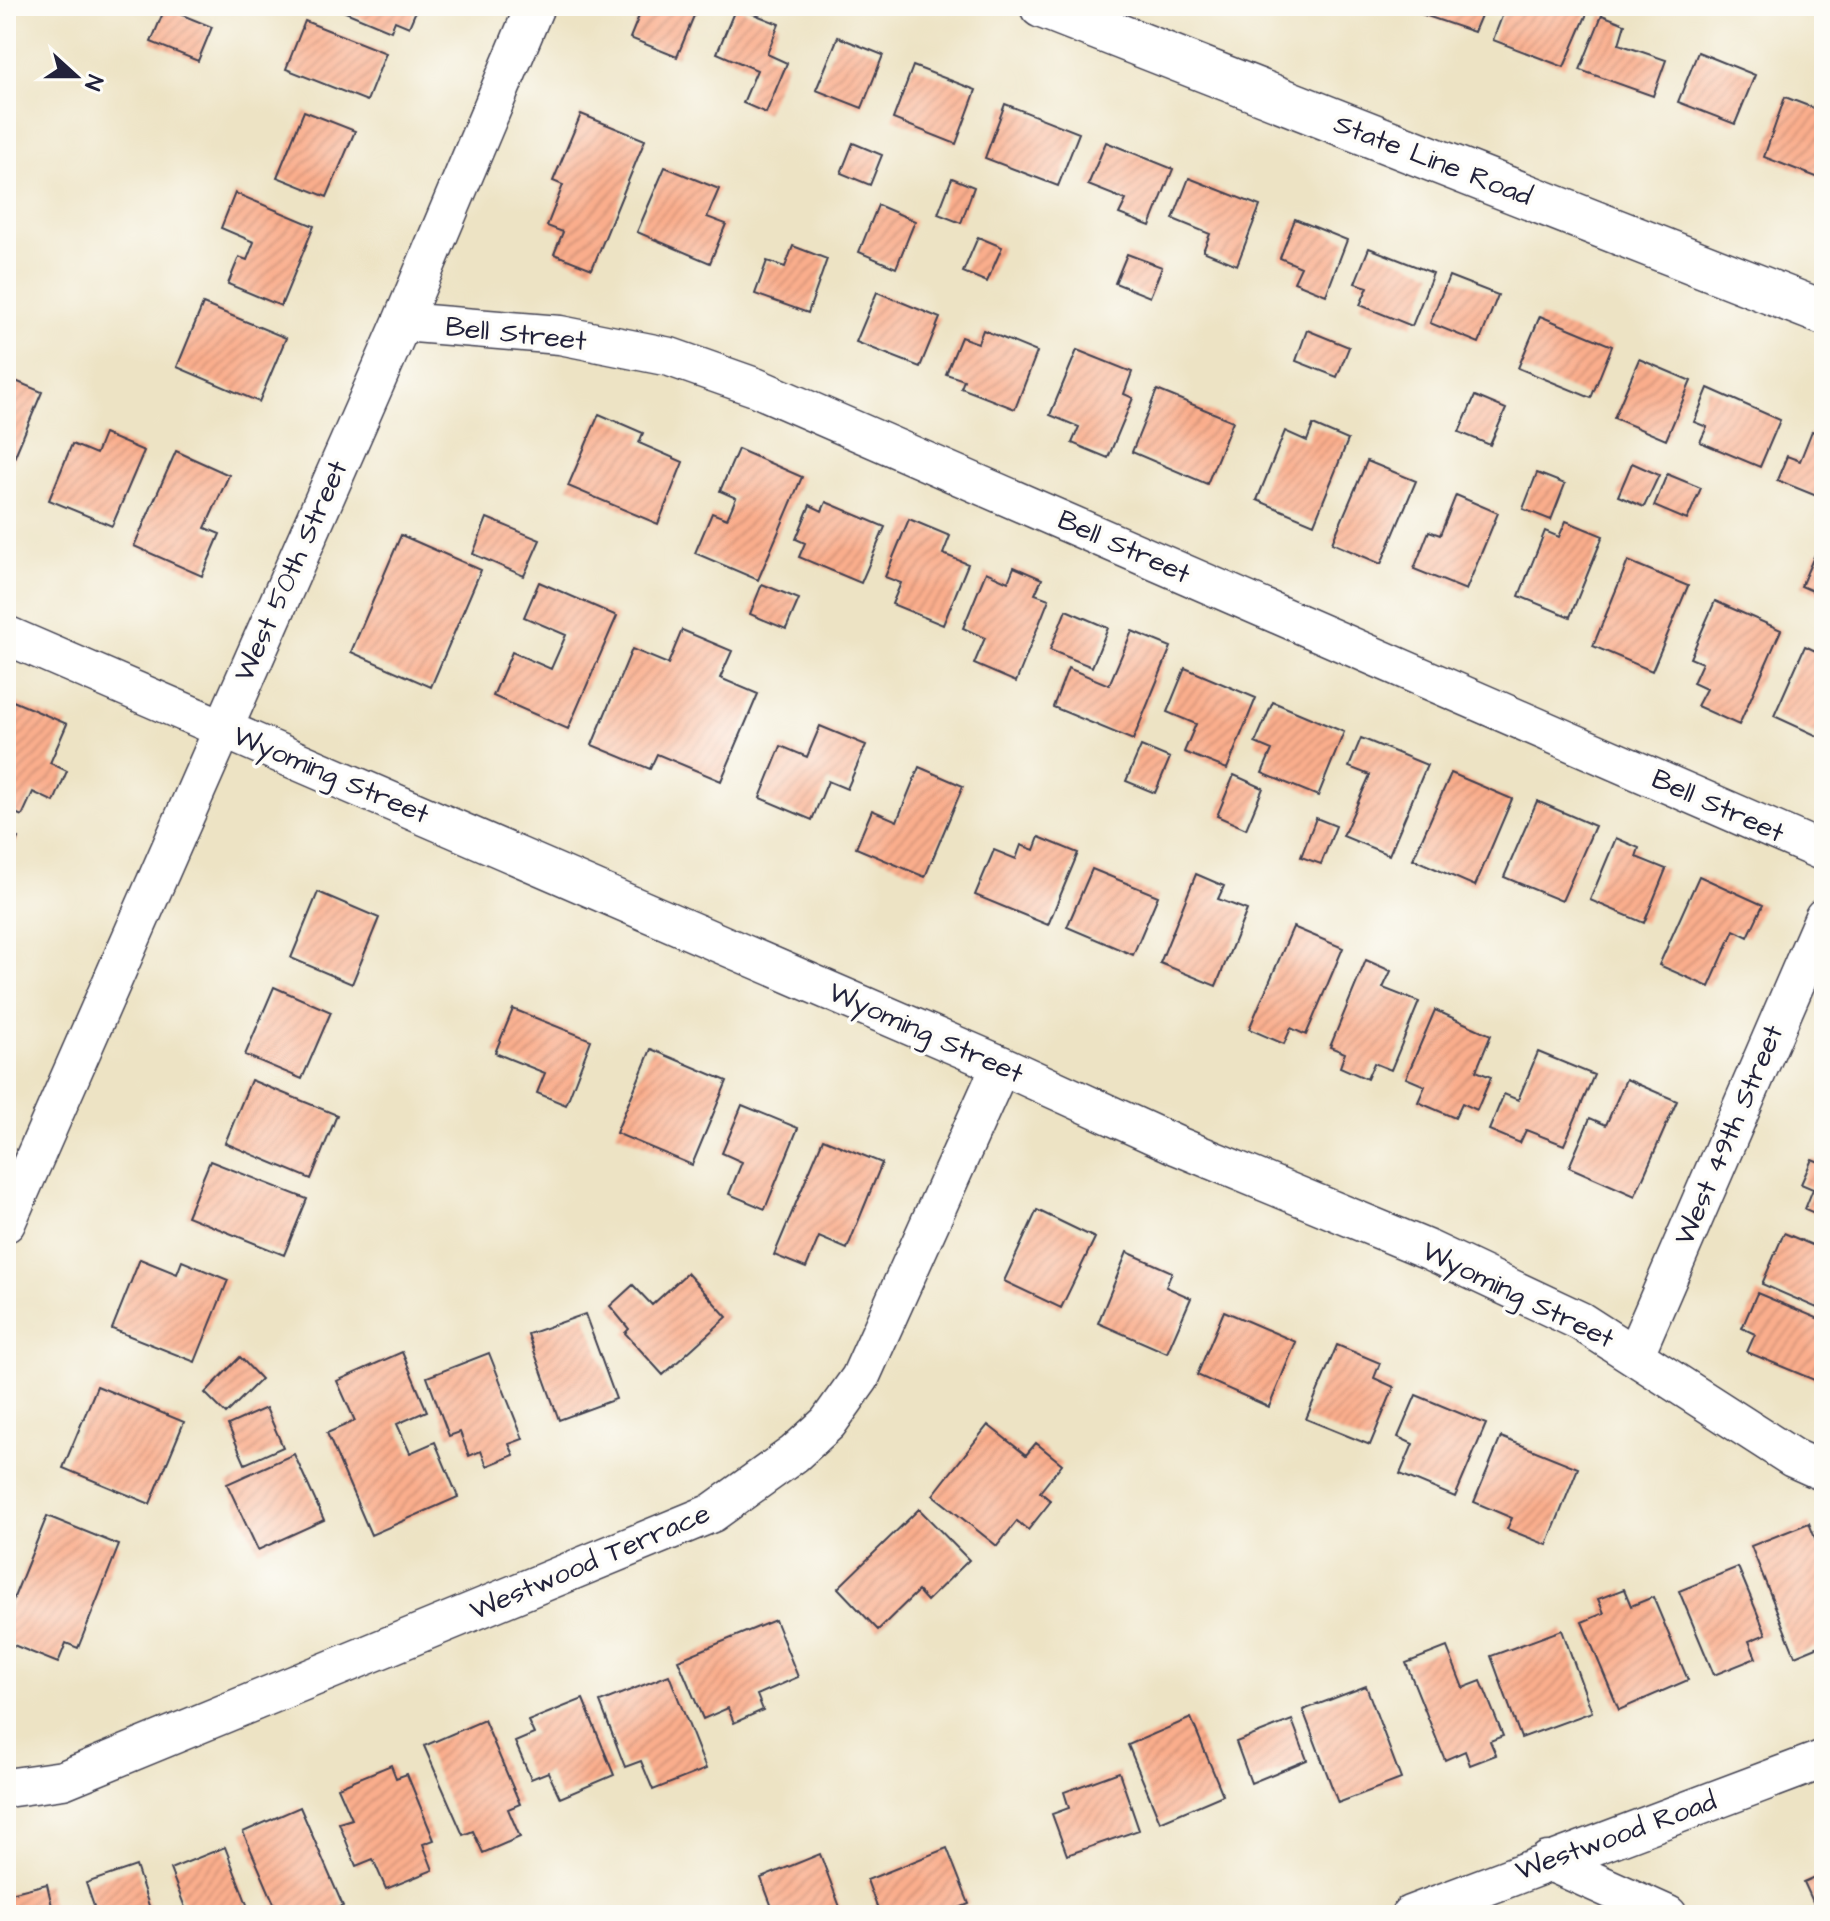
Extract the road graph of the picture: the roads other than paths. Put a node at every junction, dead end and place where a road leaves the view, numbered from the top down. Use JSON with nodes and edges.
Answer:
{"nodes":[{"id":1,"x":535,"y":6,"type":"edge"},
{"id":2,"x":1042,"y":6,"type":"edge"},
{"id":3,"x":1824,"y":313,"type":"edge"},
{"id":4,"x":402,"y":322,"type":"junction"},
{"id":5,"x":6,"y":635,"type":"edge"},
{"id":6,"x":221,"y":727,"type":"junction"},
{"id":7,"x":1824,"y":852,"type":"edge"},
{"id":8,"x":1824,"y":917,"type":"edge"},
{"id":9,"x":1001,"y":1065,"type":"junction"},
{"id":10,"x":6,"y":1223,"type":"edge"},
{"id":11,"x":1635,"y":1354,"type":"junction"},
{"id":12,"x":1824,"y":1472,"type":"edge"},
{"id":13,"x":1824,"y":1759,"type":"edge"},
{"id":14,"x":6,"y":1788,"type":"edge"},
{"id":15,"x":1548,"y":1861,"type":"junction"},
{"id":16,"x":1410,"y":1915,"type":"edge"},
{"id":17,"x":1668,"y":1915,"type":"edge"}],
"edges":[{"from":1,"to":4,"type":"street","name":"West 50th Street"},
{"from":2,"to":3,"type":"street","name":"State Line Road"},
{"from":4,"to":6,"type":"street","name":"West 50th Street"},
{"from":4,"to":7,"type":"street","name":"Bell Street"},
{"from":5,"to":6,"type":"street","name":"Wyoming Street"},
{"from":6,"to":9,"type":"street","name":"Wyoming Street"},
{"from":6,"to":10,"type":"street","name":"West 50th Street"},
{"from":8,"to":11,"type":"street","name":"West 49th Street"},
{"from":9,"to":11,"type":"street","name":"Wyoming Street"},
{"from":9,"to":14,"type":"street","name":"Westwood Terrace"},
{"from":11,"to":12,"type":"street","name":"Wyoming Street"},
{"from":13,"to":15,"type":"street","name":"Westwood Road"},
{"from":15,"to":16,"type":"street","name":"Westwood Road"},
{"from":15,"to":17,"type":"street"}]}
